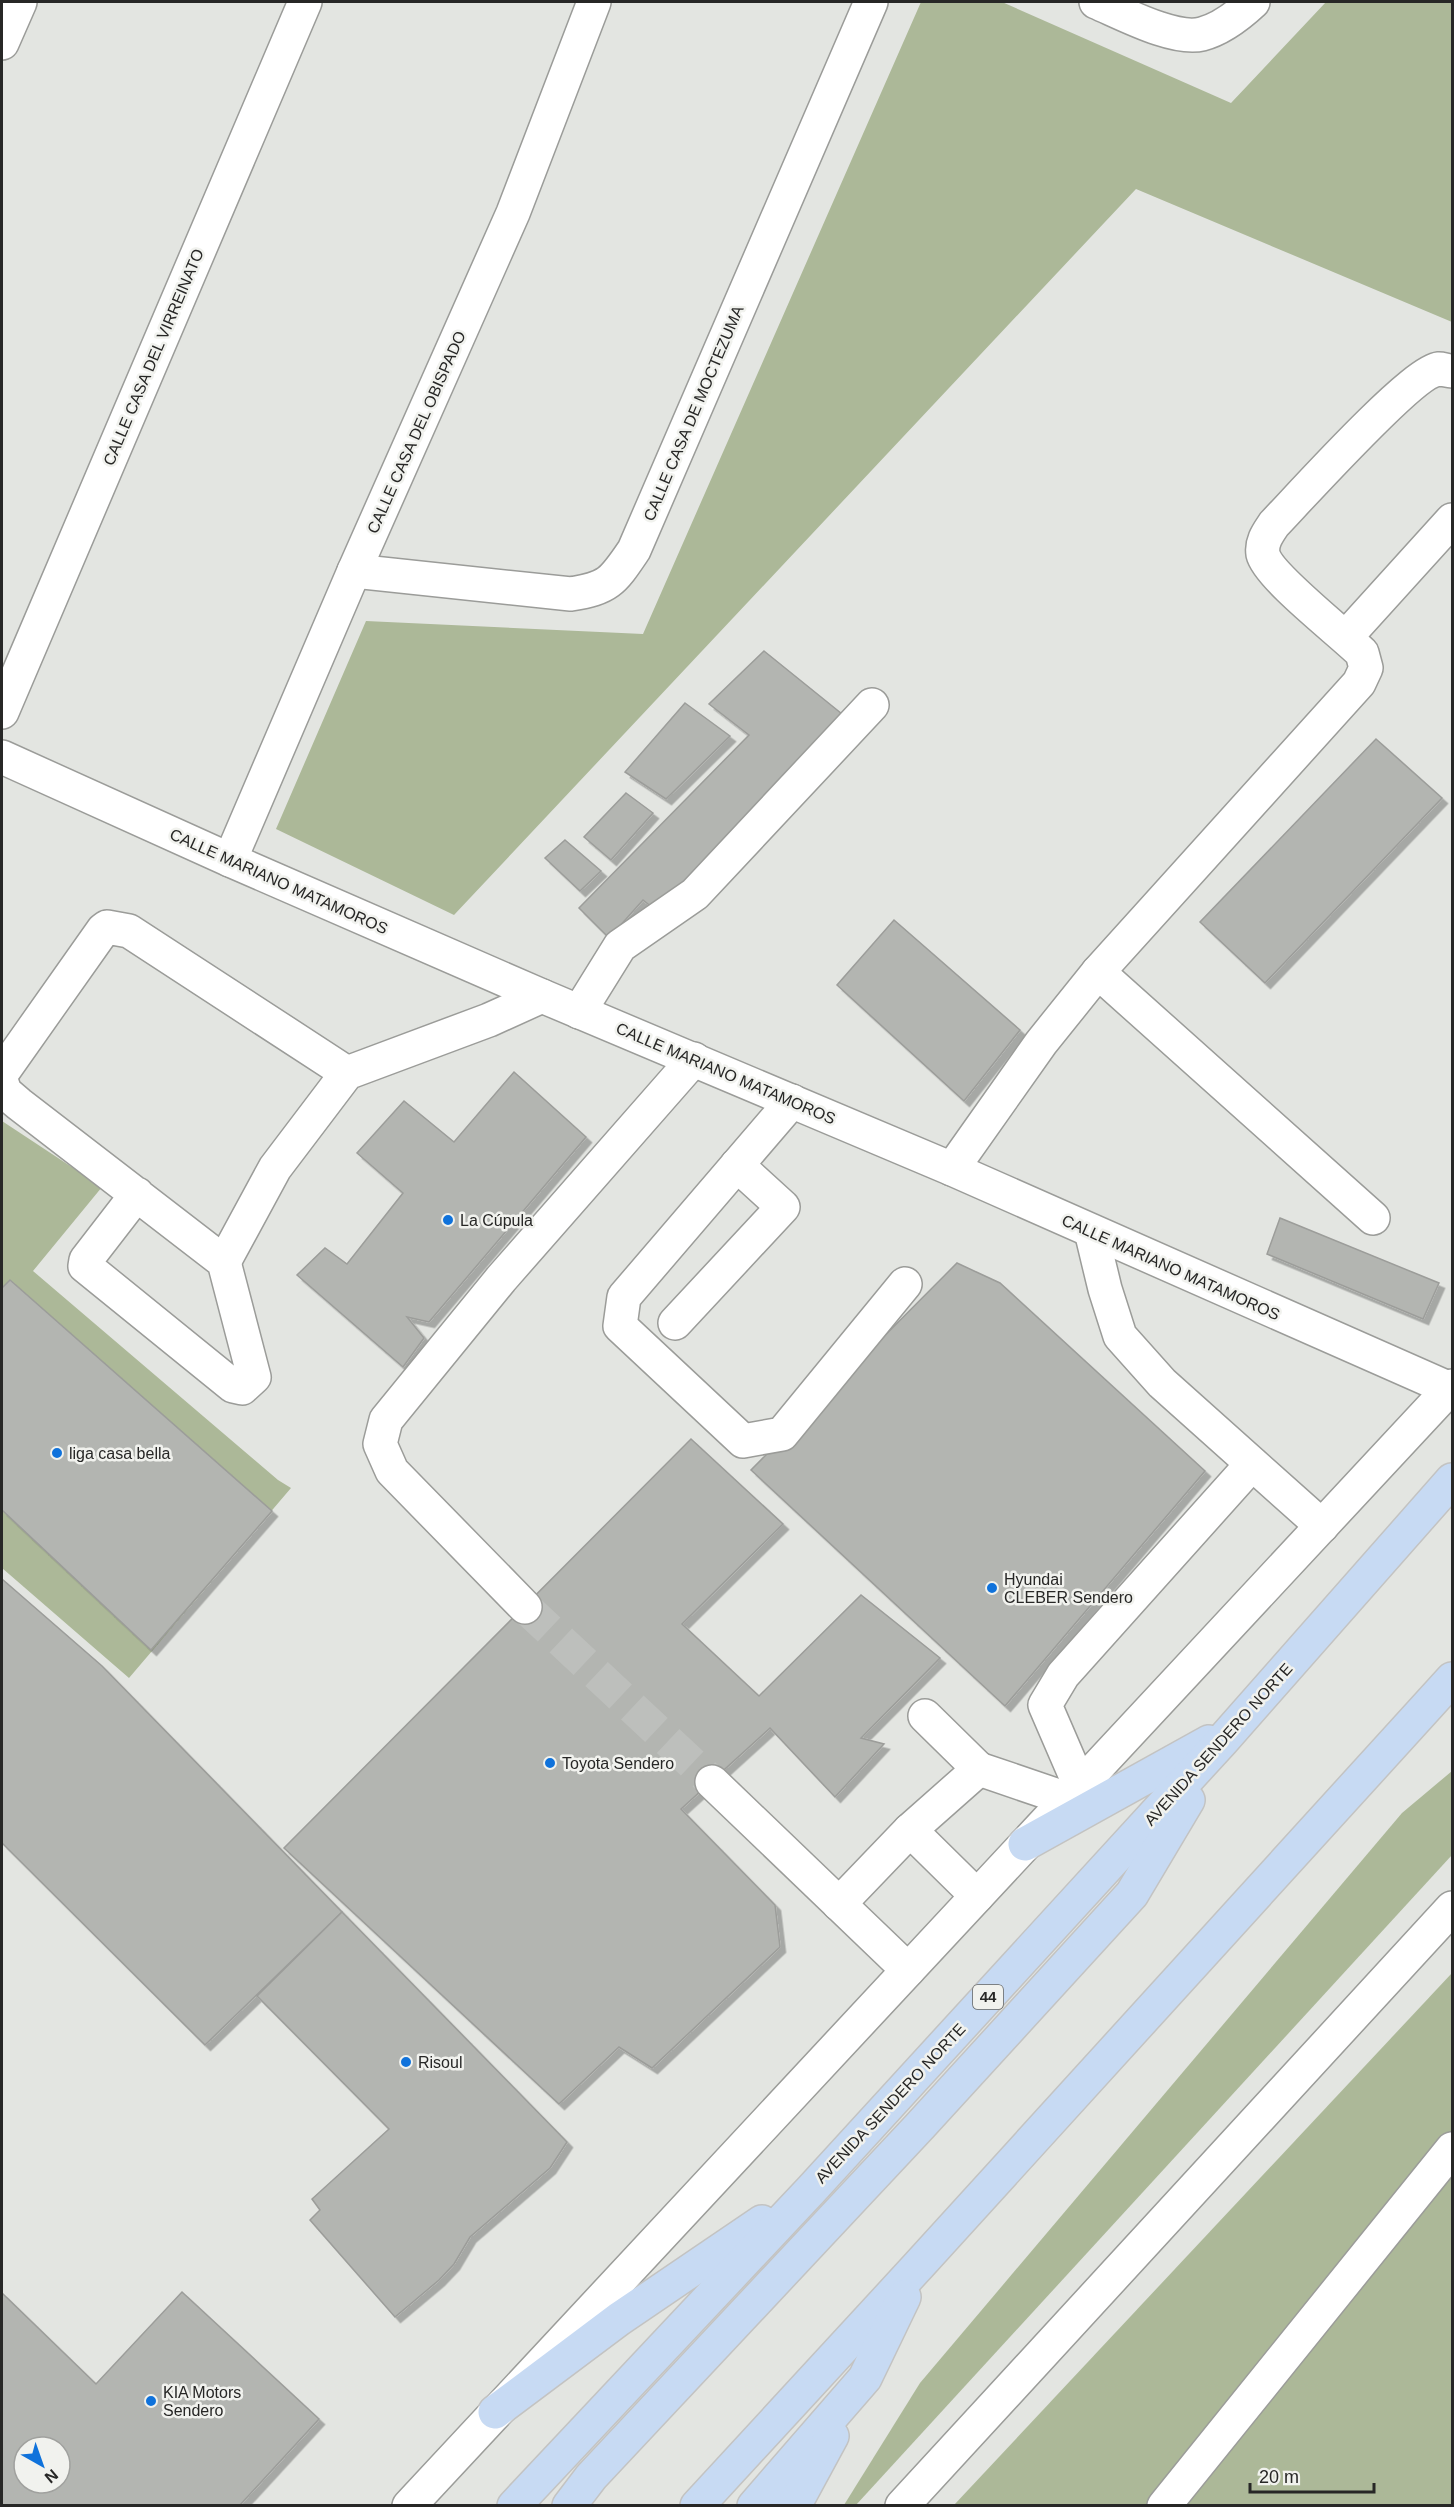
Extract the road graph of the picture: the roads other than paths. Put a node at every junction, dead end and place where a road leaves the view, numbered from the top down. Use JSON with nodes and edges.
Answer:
{"nodes":[{"id":1,"x":20,"y":2,"type":"edge"},
{"id":2,"x":305,"y":2,"type":"edge"},
{"id":3,"x":594,"y":2,"type":"edge"},
{"id":4,"x":871,"y":2,"type":"edge"},
{"id":5,"x":1100,"y":2,"type":"edge"},
{"id":6,"x":1253,"y":2,"type":"edge"},
{"id":7,"x":2,"y":43,"type":"edge"},
{"id":8,"x":1452,"y":371,"type":"edge"},
{"id":9,"x":1452,"y":520,"type":"edge"},
{"id":10,"x":354,"y":571,"type":"junction"},
{"id":11,"x":1346,"y":637,"type":"junction"},
{"id":12,"x":872,"y":705,"type":"dead end"},
{"id":13,"x":2,"y":712,"type":"edge"},
{"id":14,"x":2,"y":757,"type":"edge"},
{"id":15,"x":230,"y":860,"type":"junction"},
{"id":16,"x":1098,"y":972,"type":"junction"},
{"id":17,"x":542,"y":996,"type":"junction"},
{"id":18,"x":579,"y":1012,"type":"junction"},
{"id":19,"x":694,"y":1059,"type":"junction"},
{"id":20,"x":2,"y":1073,"type":"edge"},
{"id":21,"x":348,"y":1073,"type":"junction"},
{"id":22,"x":2,"y":1083,"type":"edge"},
{"id":23,"x":792,"y":1101,"type":"junction"},
{"id":24,"x":737,"y":1165,"type":"junction"},
{"id":25,"x":952,"y":1169,"type":"junction"},
{"id":26,"x":137,"y":1194,"type":"junction"},
{"id":27,"x":1373,"y":1218,"type":"dead end"},
{"id":28,"x":1091,"y":1231,"type":"junction"},
{"id":29,"x":224,"y":1263,"type":"junction"},
{"id":30,"x":905,"y":1284,"type":"dead end"},
{"id":31,"x":675,"y":1323,"type":"dead end"},
{"id":32,"x":1451,"y":1388,"type":"edge"},
{"id":33,"x":1252,"y":1464,"type":"junction"},
{"id":34,"x":1452,"y":1480,"type":"edge"},
{"id":35,"x":1322,"y":1526,"type":"junction"},
{"id":36,"x":525,"y":1607,"type":"tunnel mouth"},
{"id":37,"x":1452,"y":1679,"type":"edge"},
{"id":38,"x":1452,"y":1701,"type":"edge"},
{"id":39,"x":925,"y":1716,"type":"dead end"},
{"id":40,"x":1227,"y":1736,"type":"junction"},
{"id":41,"x":979,"y":1769,"type":"junction"},
{"id":42,"x":712,"y":1782,"type":"tunnel mouth"},
{"id":43,"x":1073,"y":1793,"type":"junction"},
{"id":44,"x":1343,"y":1801,"type":"junction"},
{"id":45,"x":910,"y":1830,"type":"junction"},
{"id":46,"x":1025,"y":1844,"type":"junction"},
{"id":47,"x":977,"y":1896,"type":"junction"},
{"id":48,"x":839,"y":1904,"type":"junction"},
{"id":49,"x":1452,"y":1908,"type":"edge"},
{"id":50,"x":908,"y":1970,"type":"junction"},
{"id":51,"x":1452,"y":2149,"type":"edge"},
{"id":52,"x":811,"y":2190,"type":"junction"},
{"id":53,"x":919,"y":2265,"type":"junction"},
{"id":54,"x":865,"y":2378,"type":"junction"},
{"id":55,"x":495,"y":2412,"type":"junction"},
{"id":56,"x":409,"y":2505,"type":"edge"},
{"id":57,"x":514,"y":2505,"type":"edge"},
{"id":58,"x":569,"y":2505,"type":"edge"},
{"id":59,"x":697,"y":2505,"type":"edge"},
{"id":60,"x":754,"y":2505,"type":"edge"},
{"id":61,"x":794,"y":2505,"type":"edge"},
{"id":62,"x":902,"y":2505,"type":"edge"},
{"id":63,"x":1164,"y":2505,"type":"edge"}],
"edges":[{"from":1,"to":7,"type":"street"},
{"from":2,"to":13,"type":"street","name":"CALLE CASA DEL VIRREINATO"},
{"from":3,"to":10,"type":"street","name":"CALLE CASA DEL OBISPADO"},
{"from":4,"to":10,"type":"street","name":"CALLE CASA DE MOCTEZUMA"},
{"from":5,"to":6,"type":"street"},
{"from":8,"to":11,"type":"street"},
{"from":9,"to":11,"type":"street"},
{"from":10,"to":15,"type":"street","name":"CALLE CASA DEL OBISPADO"},
{"from":11,"to":16,"type":"street"},
{"from":12,"to":18,"type":"street"},
{"from":14,"to":15,"type":"street","name":"CALLE MARIANO MATAMOROS"},
{"from":15,"to":17,"type":"street","name":"CALLE MARIANO MATAMOROS"},
{"from":16,"to":25,"type":"street"},
{"from":16,"to":27,"type":"street"},
{"from":17,"to":18,"type":"street","name":"CALLE MARIANO MATAMOROS"},
{"from":17,"to":21,"type":"street"},
{"from":18,"to":19,"type":"street","name":"CALLE MARIANO MATAMOROS"},
{"from":19,"to":23,"type":"street","name":"CALLE MARIANO MATAMOROS"},
{"from":19,"to":36,"type":"street"},
{"from":20,"to":21,"type":"street"},
{"from":21,"to":29,"type":"street"},
{"from":22,"to":26,"type":"street"},
{"from":23,"to":24,"type":"street"},
{"from":23,"to":25,"type":"street","name":"CALLE MARIANO MATAMOROS"},
{"from":24,"to":30,"type":"street"},
{"from":24,"to":31,"type":"street"},
{"from":25,"to":28,"type":"street","name":"CALLE MARIANO MATAMOROS"},
{"from":26,"to":29,"type":"street"},
{"from":26,"to":29,"type":"street"},
{"from":28,"to":32,"type":"street","name":"CALLE MARIANO MATAMOROS"},
{"from":28,"to":33,"type":"street"},
{"from":32,"to":35,"type":"street"},
{"from":33,"to":35,"type":"street"},
{"from":33,"to":43,"type":"street"},
{"from":34,"to":40,"type":"main road","name":"AVENIDA SENDERO NORTE","number":"44"},
{"from":35,"to":43,"type":"street"},
{"from":37,"to":44,"type":"main road"},
{"from":38,"to":44,"type":"main road"},
{"from":39,"to":41,"type":"street"},
{"from":40,"to":46,"type":"main road"},
{"from":40,"to":52,"type":"main road","name":"AVENIDA SENDERO NORTE","number":"44"},
{"from":40,"to":58,"type":"main road"},
{"from":41,"to":43,"type":"street"},
{"from":41,"to":45,"type":"street"},
{"from":42,"to":48,"type":"street"},
{"from":43,"to":46,"type":"street"},
{"from":44,"to":53,"type":"main road"},
{"from":45,"to":47,"type":"street"},
{"from":45,"to":48,"type":"street"},
{"from":46,"to":47,"type":"street"},
{"from":47,"to":50,"type":"street"},
{"from":48,"to":50,"type":"street"},
{"from":49,"to":62,"type":"street"},
{"from":50,"to":55,"type":"street"},
{"from":51,"to":63,"type":"street"},
{"from":52,"to":55,"type":"main road"},
{"from":52,"to":57,"type":"main road","name":"AVENIDA SENDERO NORTE","number":"44"},
{"from":53,"to":54,"type":"main road"},
{"from":53,"to":59,"type":"main road"},
{"from":54,"to":60,"type":"main road"},
{"from":54,"to":61,"type":"main road"},
{"from":55,"to":56,"type":"street"}]}
